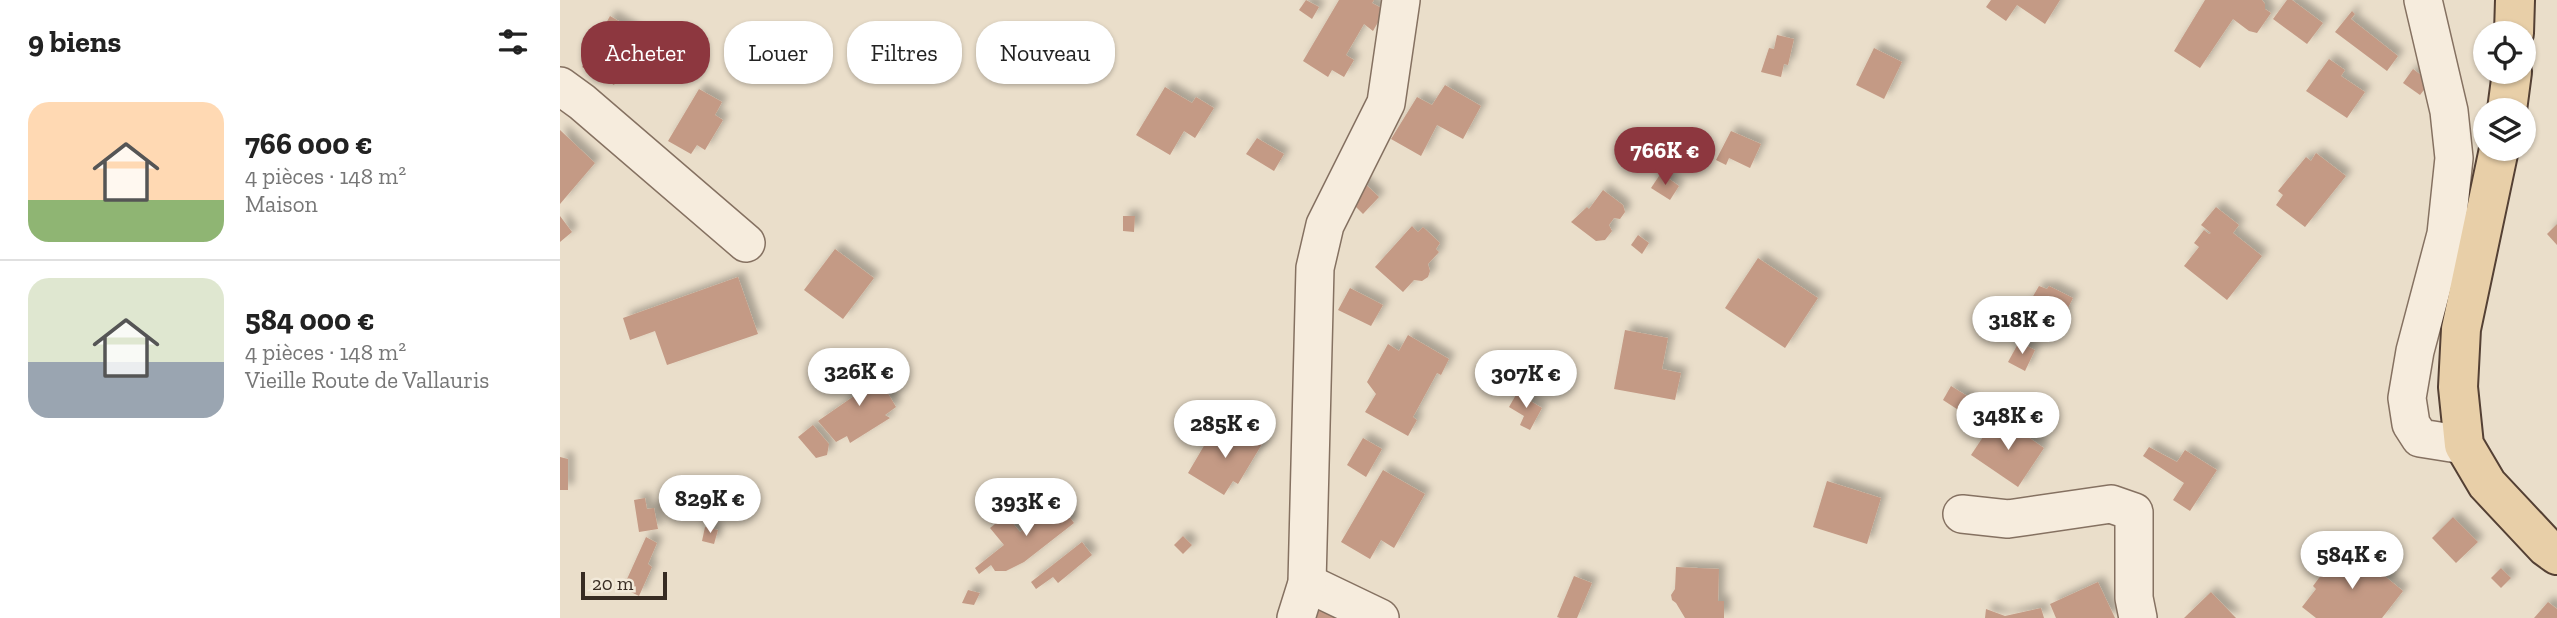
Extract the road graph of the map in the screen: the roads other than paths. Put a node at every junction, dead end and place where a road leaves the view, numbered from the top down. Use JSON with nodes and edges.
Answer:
{"nodes":[{"id":1,"x":1401,"y":0,"type":"edge"},
{"id":2,"x":2423,"y":0,"type":"edge"},
{"id":3,"x":2515,"y":0,"type":"edge"},
{"id":4,"x":2514,"y":21,"type":"edge"},
{"id":5,"x":560,"y":86,"type":"edge"},
{"id":6,"x":2496,"y":161,"type":"edge"},
{"id":7,"x":746,"y":243,"type":"dead end"},
{"id":8,"x":2464,"y":445,"type":"junction"},
{"id":9,"x":1962,"y":514,"type":"dead end"},
{"id":10,"x":2557,"y":555,"type":"edge"},
{"id":11,"x":1307,"y":583,"type":"junction"},
{"id":12,"x":1296,"y":618,"type":"edge"},
{"id":13,"x":1380,"y":618,"type":"edge"},
{"id":14,"x":2138,"y":618,"type":"edge"}],
"edges":[{"from":1,"to":11,"type":"street"},
{"from":2,"to":8,"type":"street"},
{"from":3,"to":4,"type":"main road"},
{"from":5,"to":7,"type":"street"},
{"from":6,"to":8,"type":"main road"},
{"from":8,"to":10,"type":"main road"},
{"from":9,"to":14,"type":"street"},
{"from":11,"to":12,"type":"street"},
{"from":11,"to":13,"type":"street"}]}
